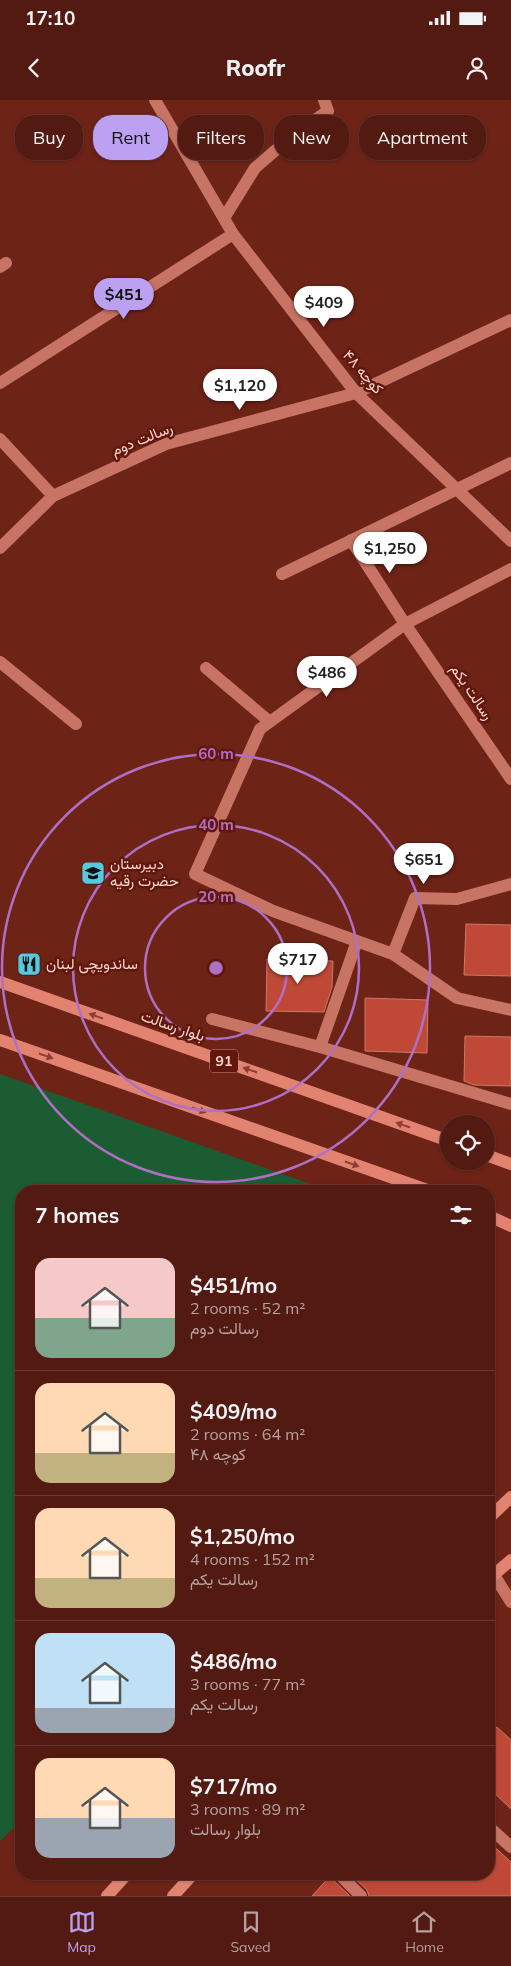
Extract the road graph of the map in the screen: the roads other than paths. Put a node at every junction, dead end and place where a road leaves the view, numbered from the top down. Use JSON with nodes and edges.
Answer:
{"nodes":[{"id":1,"x":154,"y":100,"type":"edge"},
{"id":2,"x":324,"y":100,"type":"edge"},
{"id":3,"x":224,"y":218,"type":"junction"},
{"id":4,"x":233,"y":234,"type":"junction"},
{"id":5,"x":511,"y":320,"type":"edge"},
{"id":6,"x":0,"y":383,"type":"edge"},
{"id":7,"x":356,"y":393,"type":"junction"},
{"id":8,"x":0,"y":439,"type":"edge"},
{"id":9,"x":511,"y":463,"type":"edge"},
{"id":10,"x":456,"y":488,"type":"junction"},
{"id":11,"x":53,"y":496,"type":"junction"},
{"id":12,"x":351,"y":540,"type":"junction"},
{"id":13,"x":511,"y":541,"type":"edge"},
{"id":14,"x":0,"y":548,"type":"edge"},
{"id":15,"x":511,"y":569,"type":"edge"},
{"id":16,"x":282,"y":574,"type":"dead end"},
{"id":17,"x":405,"y":624,"type":"junction"},
{"id":18,"x":0,"y":662,"type":"edge"},
{"id":19,"x":206,"y":668,"type":"dead end"},
{"id":20,"x":270,"y":722,"type":"junction"},
{"id":21,"x":76,"y":724,"type":"dead end"},
{"id":22,"x":511,"y":779,"type":"edge"},
{"id":23,"x":511,"y":884,"type":"edge"},
{"id":24,"x":357,"y":941,"type":"junction"},
{"id":25,"x":393,"y":954,"type":"junction"},
{"id":26,"x":0,"y":982,"type":"edge"},
{"id":27,"x":511,"y":1010,"type":"edge"},
{"id":28,"x":212,"y":1019,"type":"dead end"},
{"id":29,"x":0,"y":1040,"type":"edge"},
{"id":30,"x":320,"y":1047,"type":"junction"},
{"id":31,"x":511,"y":1104,"type":"edge"},
{"id":32,"x":440,"y":1138,"type":"edge"},
{"id":33,"x":495,"y":1158,"type":"edge"},
{"id":34,"x":511,"y":1164,"type":"edge"},
{"id":35,"x":413,"y":1185,"type":"edge"},
{"id":36,"x":495,"y":1219,"type":"edge"},
{"id":37,"x":511,"y":1226,"type":"edge"},
{"id":38,"x":511,"y":1497,"type":"edge"},
{"id":39,"x":495,"y":1512,"type":"edge"},
{"id":40,"x":511,"y":1560,"type":"edge"},
{"id":41,"x":495,"y":1574,"type":"edge"},
{"id":42,"x":495,"y":1582,"type":"edge"},
{"id":43,"x":511,"y":1602,"type":"edge"},
{"id":44,"x":495,"y":1832,"type":"edge"},
{"id":45,"x":511,"y":1847,"type":"edge"},
{"id":46,"x":122,"y":1880,"type":"edge"},
{"id":47,"x":188,"y":1880,"type":"edge"},
{"id":48,"x":345,"y":1880,"type":"edge"},
{"id":49,"x":107,"y":1896,"type":"edge"},
{"id":50,"x":173,"y":1896,"type":"edge"},
{"id":51,"x":361,"y":1896,"type":"edge"}],
"edges":[{"from":1,"to":3,"type":"street","name":"کوچه ۴۸"},
{"from":2,"to":3,"type":"street"},
{"from":3,"to":4,"type":"street","name":"کوچه ۴۸"},
{"from":4,"to":6,"type":"street"},
{"from":4,"to":7,"type":"street","name":"کوچه ۴۸"},
{"from":5,"to":7,"type":"street","name":"رسالت دوم"},
{"from":7,"to":10,"type":"street","name":"کوچه ۴۸"},
{"from":7,"to":11,"type":"street","name":"رسالت دوم"},
{"from":8,"to":11,"type":"street"},
{"from":9,"to":10,"type":"street"},
{"from":10,"to":12,"type":"street"},
{"from":10,"to":13,"type":"street","name":"کوچه ۴۸"},
{"from":11,"to":14,"type":"street","name":"رسالت دوم"},
{"from":12,"to":16,"type":"street"},
{"from":12,"to":17,"type":"street","name":"رسالت یکم"},
{"from":15,"to":17,"type":"street"},
{"from":17,"to":20,"type":"street"},
{"from":17,"to":22,"type":"street","name":"رسالت یکم"},
{"from":18,"to":21,"type":"street"},
{"from":19,"to":20,"type":"street"},
{"from":20,"to":24,"type":"street"},
{"from":23,"to":25,"type":"street"},
{"from":24,"to":25,"type":"street"},
{"from":24,"to":30,"type":"street"},
{"from":25,"to":27,"type":"street"},
{"from":32,"to":26,"type":"main road","name":"بلوار رسالت","number":"91","one_way":true},
{"from":28,"to":30,"type":"street"},
{"from":29,"to":35,"type":"main road","one_way":true},
{"from":30,"to":31,"type":"street"},
{"from":33,"to":34,"type":"main road"},
{"from":36,"to":37,"type":"main road"},
{"from":38,"to":39,"type":"main road"},
{"from":40,"to":41,"type":"main road"},
{"from":42,"to":43,"type":"street"},
{"from":44,"to":45,"type":"street"},
{"from":46,"to":49,"type":"main road"},
{"from":47,"to":50,"type":"main road"},
{"from":48,"to":51,"type":"street"}]}
